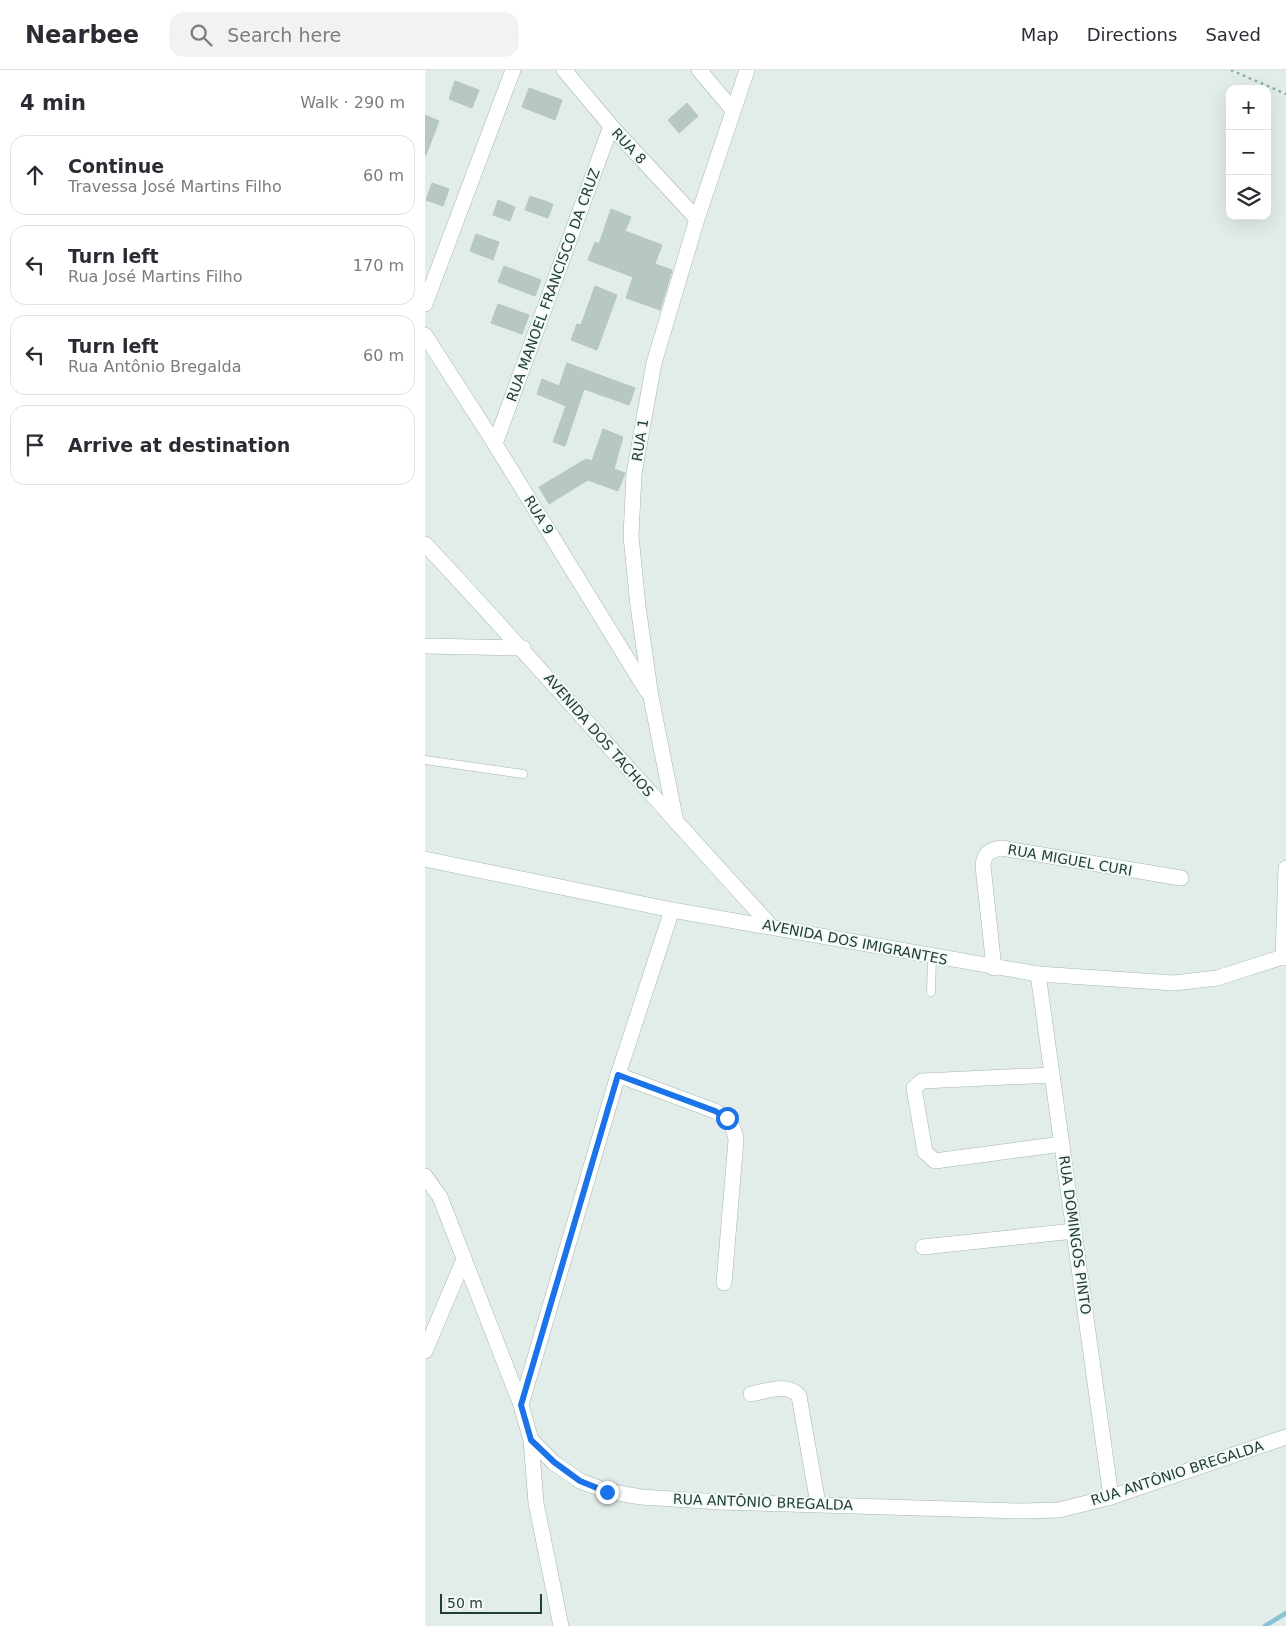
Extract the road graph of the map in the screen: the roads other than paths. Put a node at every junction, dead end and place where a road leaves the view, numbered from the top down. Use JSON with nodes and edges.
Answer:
{"nodes":[{"id":1,"x":513,"y":70,"type":"edge"},
{"id":2,"x":564,"y":70,"type":"edge"},
{"id":3,"x":699,"y":70,"type":"edge"},
{"id":4,"x":747,"y":70,"type":"edge"},
{"id":5,"x":733,"y":110,"type":"junction"},
{"id":6,"x":611,"y":126,"type":"junction"},
{"id":7,"x":697,"y":219,"type":"junction"},
{"id":8,"x":425,"y":304,"type":"edge"},
{"id":9,"x":425,"y":335,"type":"edge"},
{"id":10,"x":495,"y":444,"type":"junction"},
{"id":11,"x":425,"y":544,"type":"edge"},
{"id":12,"x":425,"y":646,"type":"edge"},
{"id":13,"x":523,"y":648,"type":"junction"},
{"id":14,"x":651,"y":697,"type":"junction"},
{"id":15,"x":425,"y":760,"type":"edge"},
{"id":16,"x":523,"y":774,"type":"dead end"},
{"id":17,"x":676,"y":822,"type":"junction"},
{"id":18,"x":425,"y":859,"type":"edge"},
{"id":19,"x":1286,"y":868,"type":"edge"},
{"id":20,"x":1181,"y":878,"type":"dead end"},
{"id":21,"x":672,"y":910,"type":"junction"},
{"id":22,"x":771,"y":926,"type":"junction"},
{"id":23,"x":932,"y":956,"type":"junction"},
{"id":24,"x":1284,"y":957,"type":"edge"},
{"id":25,"x":994,"y":968,"type":"junction"},
{"id":26,"x":1038,"y":974,"type":"junction"},
{"id":27,"x":931,"y":992,"type":"dead end"},
{"id":28,"x":618,"y":1075,"type":"junction"},
{"id":29,"x":1052,"y":1075,"type":"junction"},
{"id":30,"x":1062,"y":1144,"type":"junction"},
{"id":31,"x":425,"y":1176,"type":"edge"},
{"id":32,"x":1074,"y":1231,"type":"junction"},
{"id":33,"x":923,"y":1247,"type":"dead end"},
{"id":34,"x":464,"y":1259,"type":"junction"},
{"id":35,"x":724,"y":1283,"type":"dead end"},
{"id":36,"x":425,"y":1351,"type":"edge"},
{"id":37,"x":751,"y":1394,"type":"dead end"},
{"id":38,"x":521,"y":1405,"type":"junction"},
{"id":39,"x":1286,"y":1437,"type":"edge"},
{"id":40,"x":531,"y":1440,"type":"junction"},
{"id":41,"x":1111,"y":1497,"type":"junction"},
{"id":42,"x":818,"y":1504,"type":"junction"},
{"id":43,"x":561,"y":1626,"type":"edge"}],
"edges":[{"from":1,"to":8,"type":"street"},
{"from":2,"to":6,"type":"street","name":"RUA 8"},
{"from":3,"to":5,"type":"street"},
{"from":4,"to":5,"type":"street","name":"RUA 1"},
{"from":5,"to":7,"type":"street","name":"RUA 1"},
{"from":6,"to":7,"type":"street","name":"RUA 8"},
{"from":6,"to":10,"type":"street","name":"RUA MANOEL FRANCISCO DA CRUZ"},
{"from":7,"to":14,"type":"street","name":"RUA 1"},
{"from":9,"to":10,"type":"street","name":"RUA 9"},
{"from":10,"to":14,"type":"street","name":"RUA 9"},
{"from":11,"to":13,"type":"street","name":"AVENIDA DOS TACHOS"},
{"from":12,"to":13,"type":"street"},
{"from":13,"to":17,"type":"street","name":"AVENIDA DOS TACHOS"},
{"from":14,"to":17,"type":"street","name":"RUA 1"},
{"from":15,"to":16,"type":"lane"},
{"from":17,"to":22,"type":"street","name":"AVENIDA DOS TACHOS"},
{"from":18,"to":21,"type":"street","name":"AVENIDA DOS IMIGRANTES"},
{"from":19,"to":24,"type":"street"},
{"from":20,"to":25,"type":"street","name":"RUA MIGUEL CURI"},
{"from":21,"to":22,"type":"street","name":"AVENIDA DOS IMIGRANTES"},
{"from":21,"to":28,"type":"street"},
{"from":22,"to":23,"type":"street","name":"AVENIDA DOS IMIGRANTES"},
{"from":23,"to":25,"type":"street","name":"AVENIDA DOS IMIGRANTES"},
{"from":23,"to":27,"type":"lane"},
{"from":24,"to":26,"type":"street","name":"AVENIDA DOS IMIGRANTES"},
{"from":25,"to":26,"type":"street","name":"AVENIDA DOS IMIGRANTES"},
{"from":26,"to":29,"type":"street","name":"RUA DOMINGOS PINTO"},
{"from":28,"to":35,"type":"street"},
{"from":28,"to":38,"type":"street"},
{"from":29,"to":30,"type":"street","name":"RUA DOMINGOS PINTO"},
{"from":29,"to":30,"type":"street"},
{"from":30,"to":32,"type":"street","name":"RUA DOMINGOS PINTO"},
{"from":31,"to":34,"type":"street"},
{"from":32,"to":33,"type":"street"},
{"from":32,"to":41,"type":"street","name":"RUA DOMINGOS PINTO"},
{"from":34,"to":36,"type":"street"},
{"from":34,"to":38,"type":"street"},
{"from":37,"to":42,"type":"street"},
{"from":38,"to":40,"type":"street"},
{"from":39,"to":41,"type":"street","name":"RUA ANTÔNIO BREGALDA"},
{"from":40,"to":42,"type":"street","name":"RUA ANTÔNIO BREGALDA"},
{"from":40,"to":43,"type":"street"},
{"from":41,"to":42,"type":"street","name":"RUA ANTÔNIO BREGALDA"}]}
